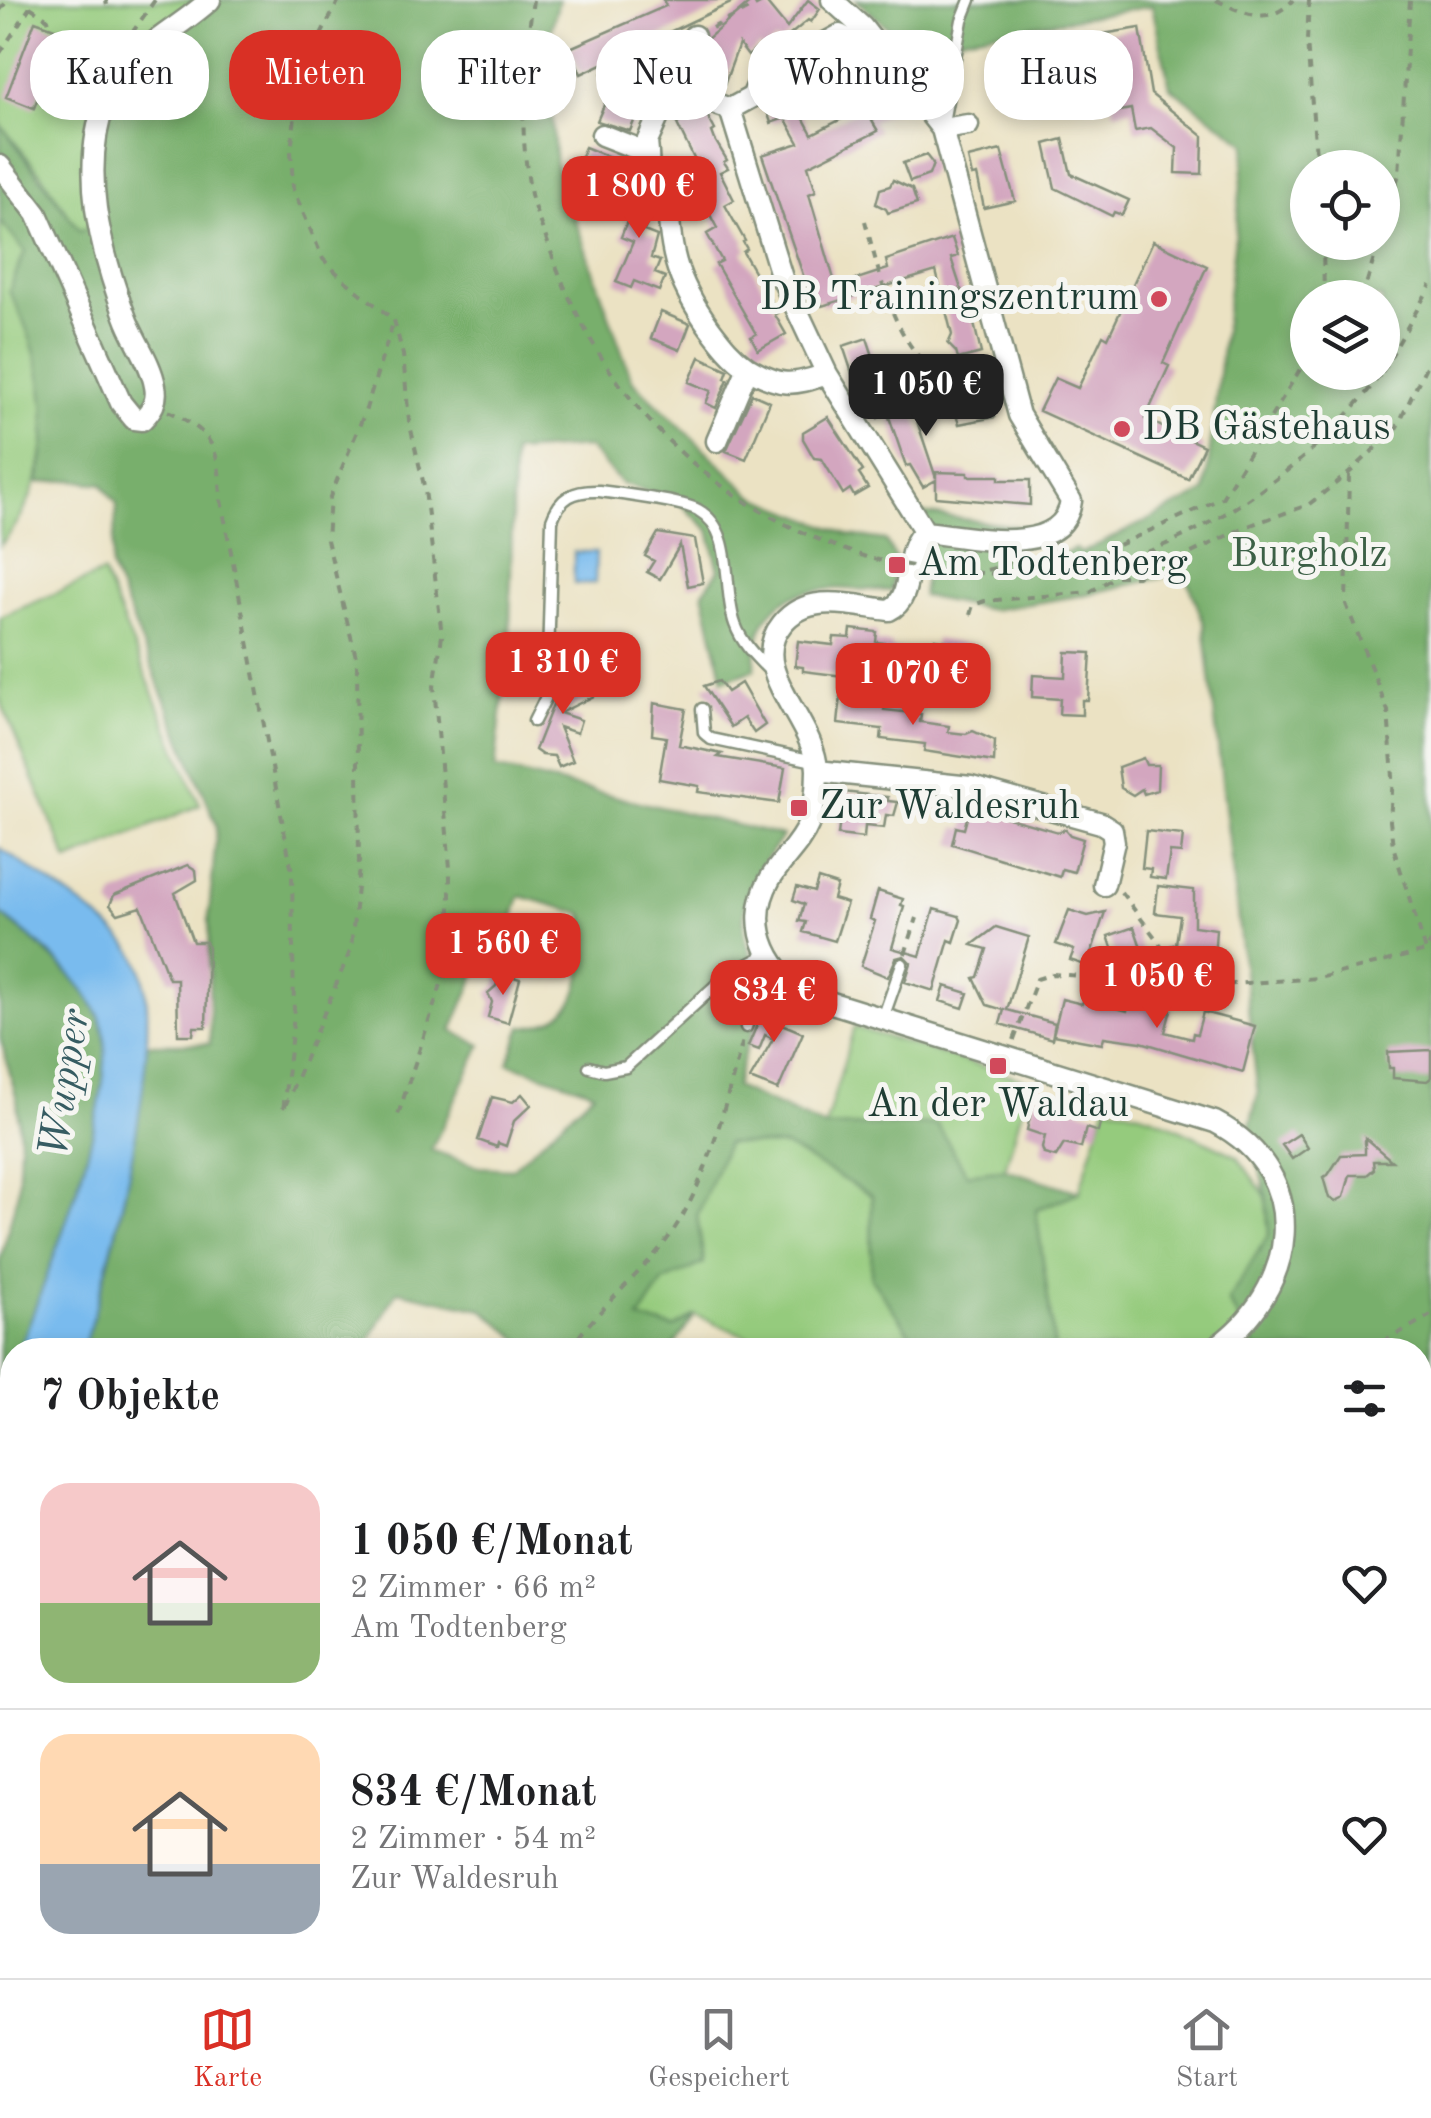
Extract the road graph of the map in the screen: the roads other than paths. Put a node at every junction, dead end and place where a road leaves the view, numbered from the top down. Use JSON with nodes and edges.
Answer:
{"nodes":[{"id":1,"x":210,"y":0,"type":"edge"},
{"id":2,"x":832,"y":0,"type":"edge"},
{"id":3,"x":970,"y":0,"type":"edge"},
{"id":4,"x":172,"y":30,"type":"edge"},
{"id":5,"x":748,"y":98,"type":"edge"},
{"id":6,"x":730,"y":109,"type":"joint"},
{"id":7,"x":100,"y":120,"type":"edge"},
{"id":8,"x":657,"y":120,"type":"edge"},
{"id":9,"x":968,"y":125,"type":"dead end"},
{"id":10,"x":942,"y":129,"type":"junction"},
{"id":11,"x":602,"y":134,"type":"dead end"},
{"id":12,"x":648,"y":154,"type":"junction"},
{"id":13,"x":0,"y":166,"type":"edge"},
{"id":14,"x":748,"y":368,"type":"junction"},
{"id":15,"x":827,"y":374,"type":"junction"},
{"id":16,"x":718,"y":441,"type":"dead end"},
{"id":17,"x":925,"y":532,"type":"junction"},
{"id":18,"x":776,"y":677,"type":"junction"},
{"id":19,"x":702,"y":709,"type":"dead end"},
{"id":20,"x":534,"y":721,"type":"dead end"},
{"id":21,"x":816,"y":766,"type":"junction"},
{"id":22,"x":1104,"y":884,"type":"road end"},
{"id":23,"x":768,"y":954,"type":"junction"},
{"id":24,"x":902,"y":964,"type":"road end"},
{"id":25,"x":882,"y":1019,"type":"junction"},
{"id":26,"x":746,"y":1028,"type":"road end"},
{"id":27,"x":589,"y":1067,"type":"dead end"},
{"id":28,"x":1228,"y":1338,"type":"edge"}],
"edges":[{"from":1,"to":4,"type":"street"},
{"from":2,"to":10,"type":"street"},
{"from":3,"to":10,"type":"lane"},
{"from":5,"to":6,"type":"street"},
{"from":6,"to":15,"type":"street"},
{"from":7,"to":13,"type":"street"},
{"from":8,"to":12,"type":"street"},
{"from":9,"to":10,"type":"street"},
{"from":10,"to":17,"type":"street"},
{"from":11,"to":12,"type":"street"},
{"from":12,"to":14,"type":"street"},
{"from":14,"to":15,"type":"street"},
{"from":14,"to":16,"type":"street"},
{"from":15,"to":17,"type":"street"},
{"from":17,"to":18,"type":"street"},
{"from":18,"to":20,"type":"lane"},
{"from":18,"to":21,"type":"street"},
{"from":19,"to":21,"type":"lane"},
{"from":21,"to":22,"type":"street"},
{"from":21,"to":23,"type":"street"},
{"from":23,"to":25,"type":"street"},
{"from":23,"to":26,"type":"lane"},
{"from":23,"to":27,"type":"lane"},
{"from":24,"to":25,"type":"lane"},
{"from":25,"to":28,"type":"street"}]}
